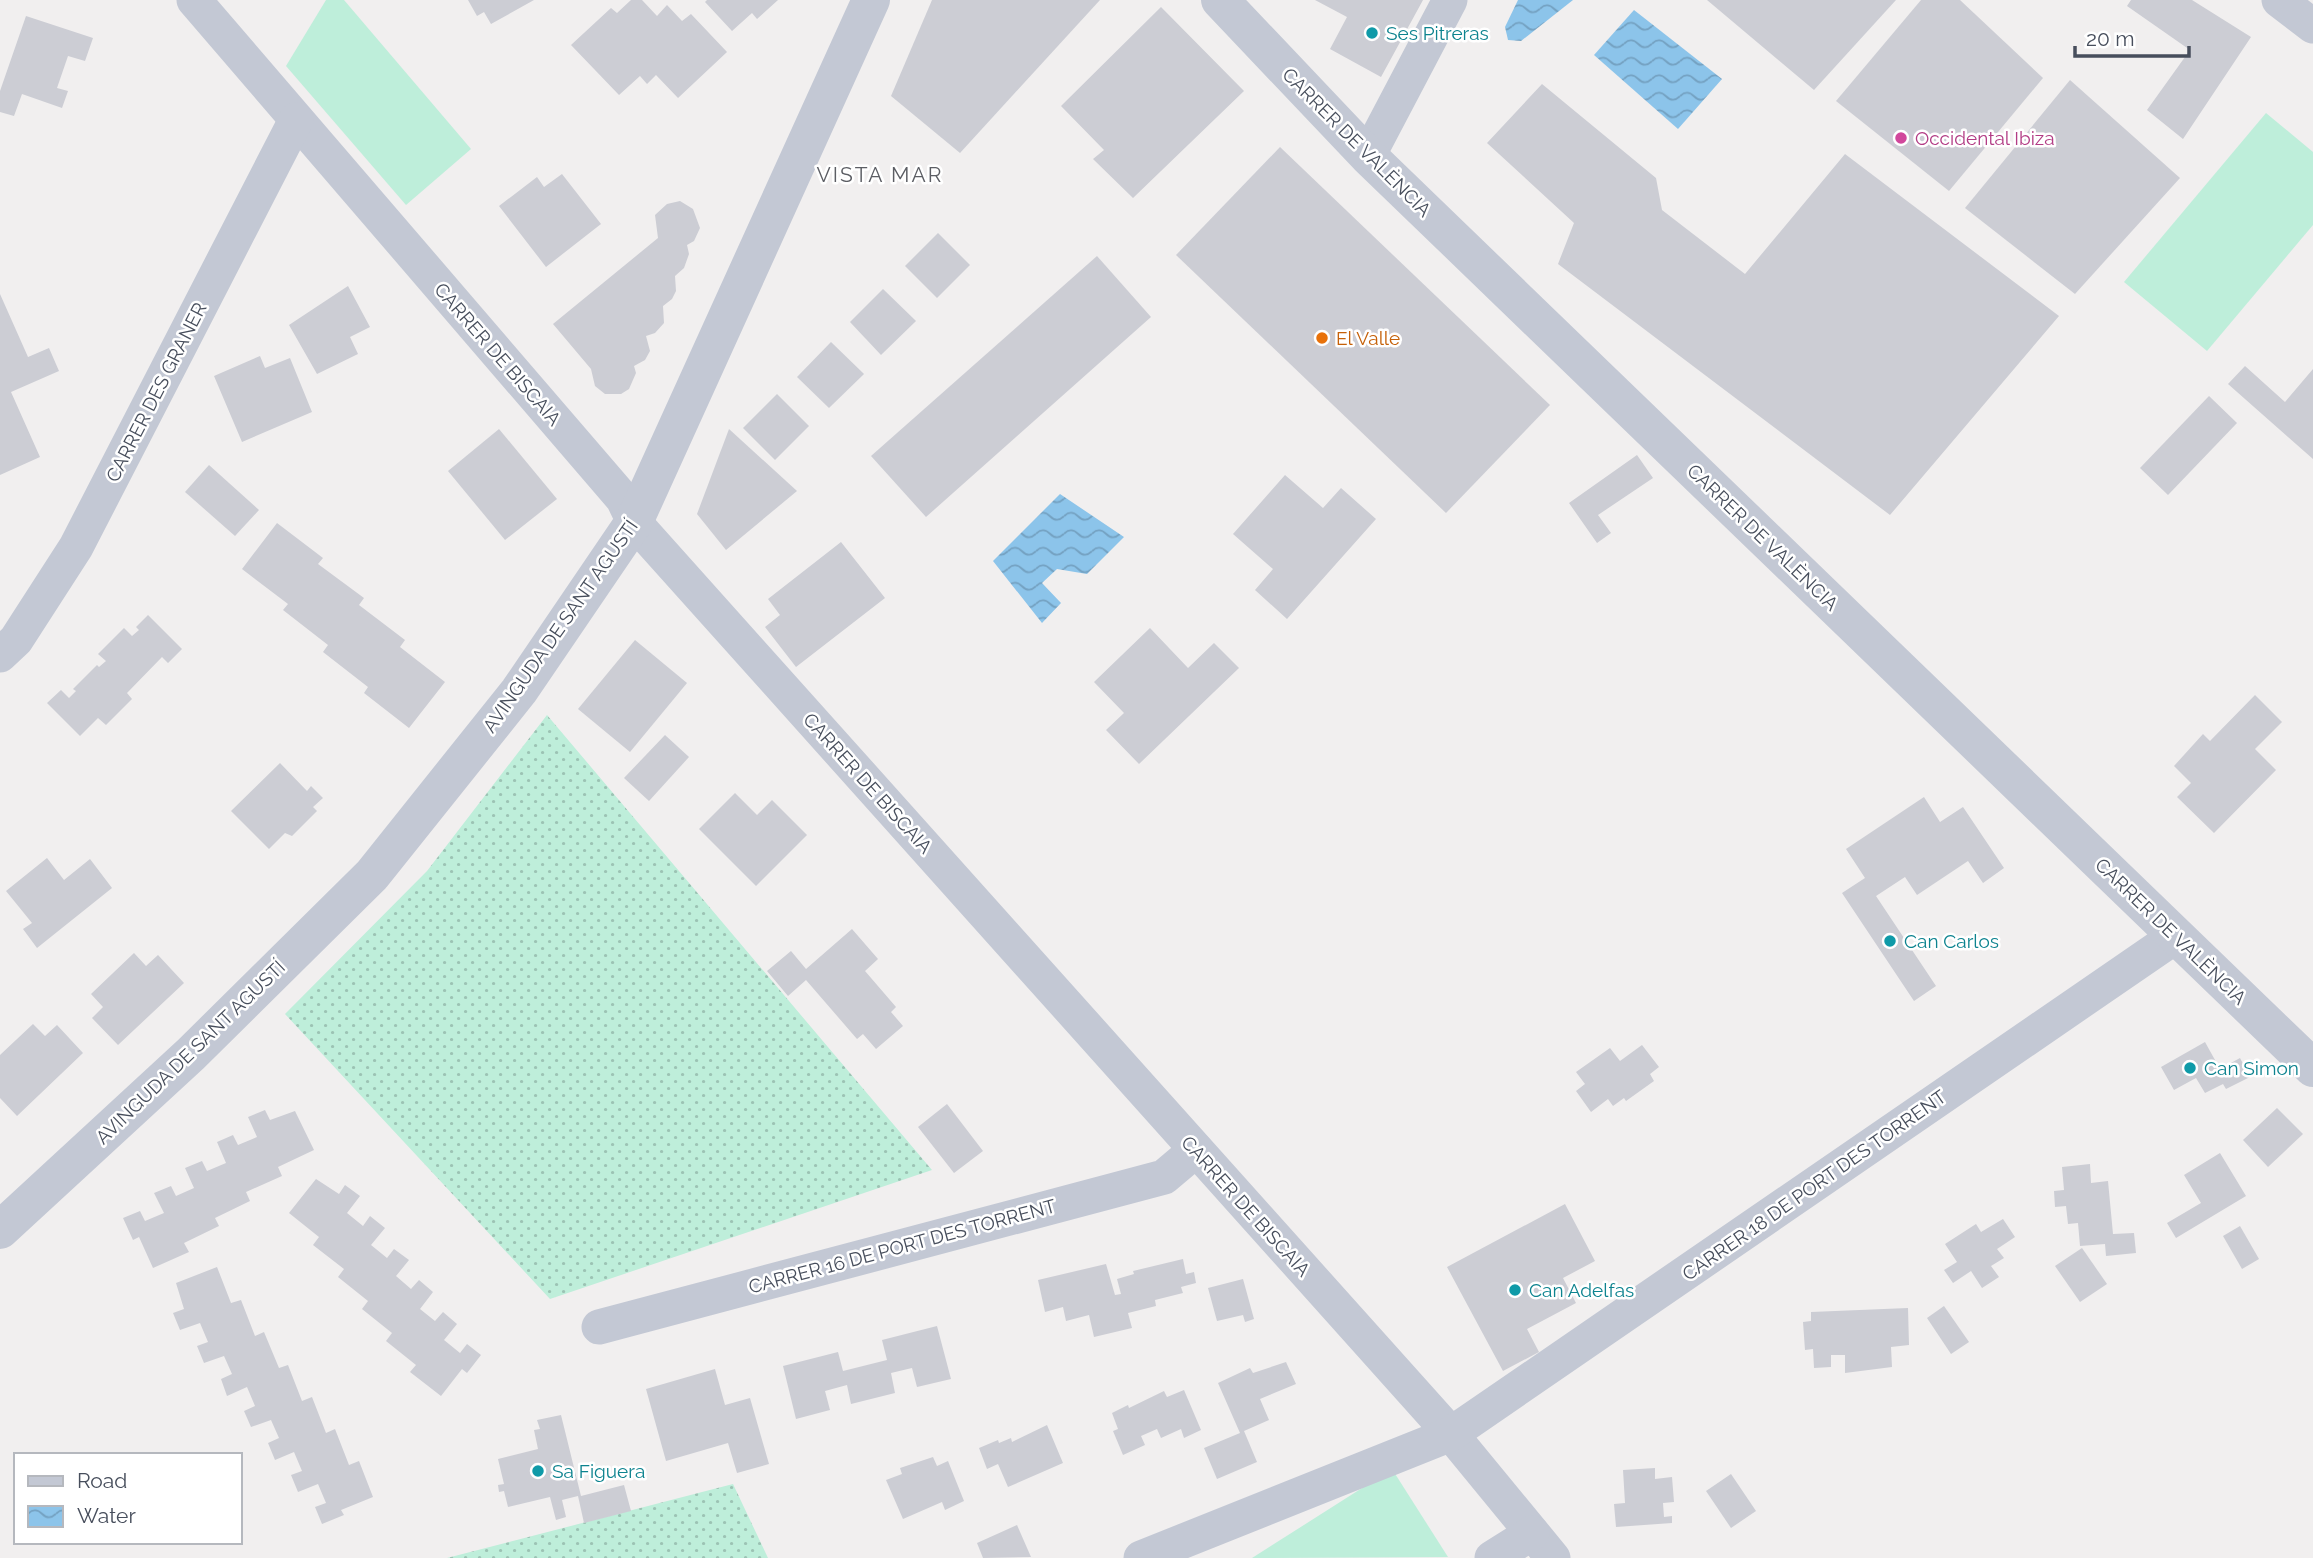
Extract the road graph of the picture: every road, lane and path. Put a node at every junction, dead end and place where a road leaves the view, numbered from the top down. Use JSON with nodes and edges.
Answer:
{"nodes":[{"id":1,"x":194,"y":0,"type":"edge"},
{"id":2,"x":871,"y":0,"type":"edge"},
{"id":3,"x":1220,"y":0,"type":"edge"},
{"id":4,"x":1451,"y":0,"type":"edge"},
{"id":5,"x":2279,"y":0,"type":"edge"},
{"id":6,"x":2313,"y":26,"type":"edge"},
{"id":7,"x":296,"y":120,"type":"junction"},
{"id":8,"x":1368,"y":156,"type":"junction"},
{"id":9,"x":634,"y":522,"type":"junction"},
{"id":10,"x":0,"y":655,"type":"edge"},
{"id":11,"x":2176,"y":936,"type":"junction"},
{"id":12,"x":2313,"y":1068,"type":"edge"},
{"id":13,"x":1196,"y":1150,"type":"junction"},
{"id":14,"x":0,"y":1230,"type":"edge"},
{"id":15,"x":599,"y":1327,"type":"dead end"},
{"id":16,"x":1451,"y":1434,"type":"junction"},
{"id":17,"x":1542,"y":1545,"type":"edge"},
{"id":18,"x":1141,"y":1558,"type":"edge"},
{"id":19,"x":1492,"y":1558,"type":"edge"}],
"edges":[{"from":1,"to":7,"type":"street","name":"CARRER DE BISCAIA"},
{"from":2,"to":9,"type":"street","name":"AVINGUDA DE SANT AGUSTÍ"},
{"from":3,"to":8,"type":"street","name":"CARRER DE VALÈNCIA"},
{"from":4,"to":8,"type":"street"},
{"from":5,"to":6,"type":"street"},
{"from":7,"to":9,"type":"street","name":"CARRER DE BISCAIA"},
{"from":7,"to":10,"type":"street","name":"CARRER DES GRANER"},
{"from":8,"to":11,"type":"street","name":"CARRER DE VALÈNCIA"},
{"from":9,"to":13,"type":"street","name":"CARRER DE BISCAIA"},
{"from":9,"to":14,"type":"street","name":"AVINGUDA DE SANT AGUSTÍ"},
{"from":11,"to":12,"type":"street","name":"CARRER DE VALÈNCIA"},
{"from":11,"to":16,"type":"street","name":"CARRER 18 DE PORT DES TORRENT"},
{"from":13,"to":15,"type":"street","name":"CARRER 16 DE PORT DES TORRENT"},
{"from":13,"to":16,"type":"street","name":"CARRER DE BISCAIA"},
{"from":16,"to":17,"type":"street","name":"CARRER DE BISCAIA"},
{"from":16,"to":18,"type":"street","name":"CARRER 18 DE PORT DES TORRENT"},
{"from":17,"to":19,"type":"street"}]}
